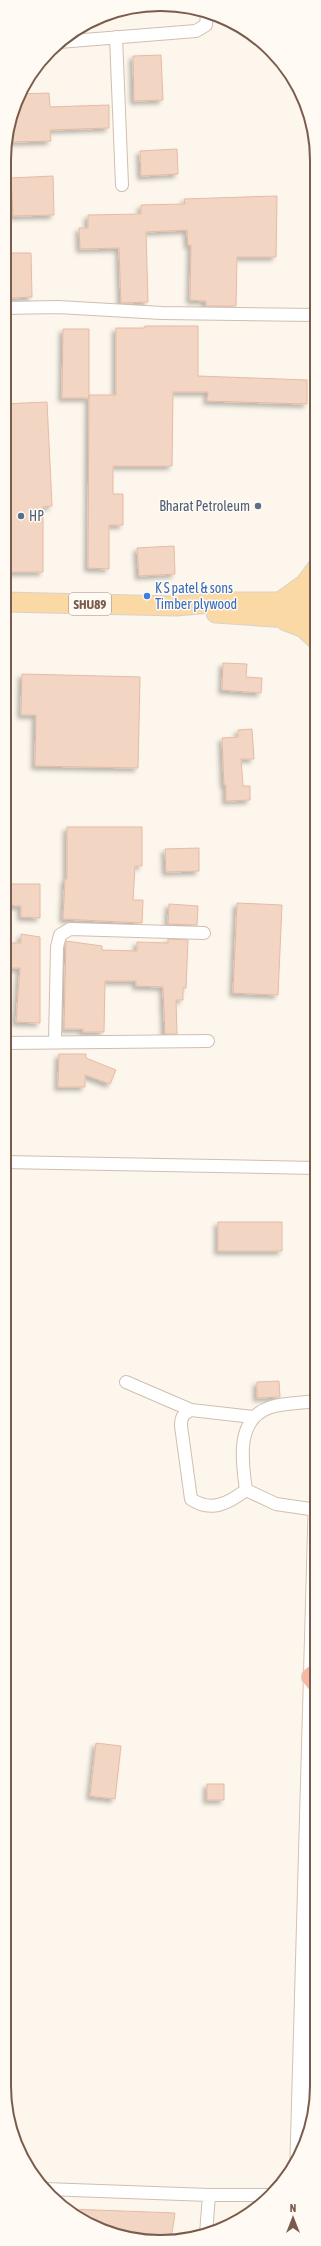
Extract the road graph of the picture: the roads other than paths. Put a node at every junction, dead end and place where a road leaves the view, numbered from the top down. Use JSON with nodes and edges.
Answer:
{"nodes":[{"id":1,"x":207,"y":18,"type":"edge"},
{"id":2,"x":116,"y":37,"type":"junction"},
{"id":3,"x":70,"y":41,"type":"edge"},
{"id":4,"x":122,"y":185,"type":"dead end"},
{"id":5,"x":11,"y":308,"type":"edge"},
{"id":6,"x":310,"y":316,"type":"edge"},
{"id":7,"x":310,"y":577,"type":"edge"},
{"id":8,"x":11,"y":602,"type":"edge"},
{"id":9,"x":310,"y":604,"type":"edge"},
{"id":10,"x":282,"y":611,"type":"junction"},
{"id":11,"x":310,"y":618,"type":"edge"},
{"id":12,"x":310,"y":634,"type":"edge"},
{"id":13,"x":204,"y":933,"type":"dead end"},
{"id":14,"x":55,"y":1041,"type":"junction"},
{"id":15,"x":208,"y":1041,"type":"dead end"},
{"id":16,"x":11,"y":1043,"type":"edge"},
{"id":17,"x":11,"y":1162,"type":"edge"},
{"id":18,"x":310,"y":1168,"type":"edge"},
{"id":19,"x":126,"y":1382,"type":"dead end"},
{"id":20,"x":310,"y":1401,"type":"edge"},
{"id":21,"x":191,"y":1410,"type":"junction"},
{"id":22,"x":253,"y":1417,"type":"junction"},
{"id":23,"x":246,"y":1490,"type":"junction"},
{"id":24,"x":310,"y":1509,"type":"edge"},
{"id":25,"x":310,"y":1829,"type":"edge"},
{"id":26,"x":300,"y":2141,"type":"edge"},
{"id":27,"x":53,"y":2189,"type":"edge"},
{"id":28,"x":209,"y":2195,"type":"junction"},
{"id":29,"x":262,"y":2195,"type":"edge"},
{"id":30,"x":206,"y":2228,"type":"edge"}],
"edges":[{"from":1,"to":2,"type":"street"},
{"from":2,"to":3,"type":"street"},
{"from":2,"to":4,"type":"street"},
{"from":5,"to":6,"type":"street"},
{"from":7,"to":10,"type":"main road"},
{"from":8,"to":10,"type":"main road","number":"SHU89"},
{"from":9,"to":10,"type":"main road","number":"SHU89"},
{"from":10,"to":11,"type":"main road","number":"SHU89"},
{"from":10,"to":12,"type":"main road"},
{"from":13,"to":14,"type":"street"},
{"from":14,"to":15,"type":"street"},
{"from":14,"to":16,"type":"street"},
{"from":17,"to":18,"type":"street"},
{"from":19,"to":21,"type":"street"},
{"from":20,"to":22,"type":"street"},
{"from":21,"to":22,"type":"street"},
{"from":21,"to":23,"type":"street"},
{"from":22,"to":23,"type":"street"},
{"from":23,"to":24,"type":"street"},
{"from":25,"to":26,"type":"street"},
{"from":27,"to":28,"type":"street"},
{"from":28,"to":29,"type":"street"},
{"from":28,"to":30,"type":"street"}]}
